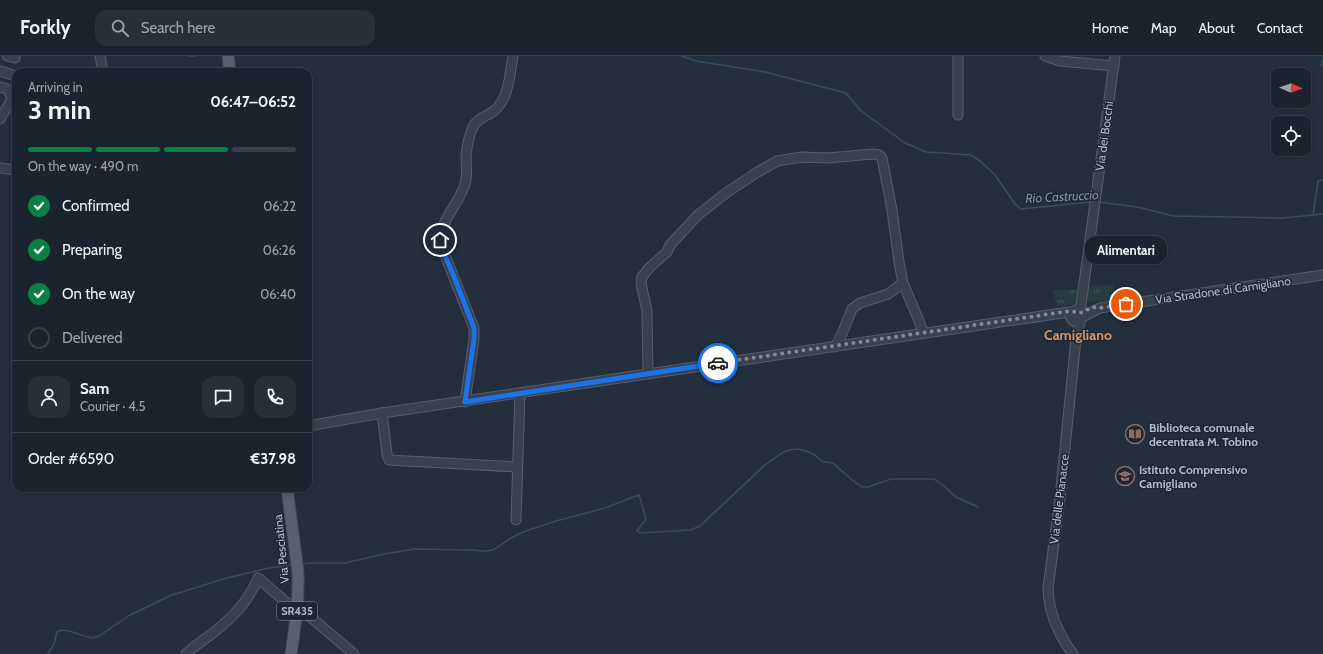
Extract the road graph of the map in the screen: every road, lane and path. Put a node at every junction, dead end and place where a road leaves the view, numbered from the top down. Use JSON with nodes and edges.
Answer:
{"nodes":[{"id":1,"x":2,"y":56,"type":"edge"},
{"id":2,"x":100,"y":56,"type":"edge"},
{"id":3,"x":228,"y":56,"type":"edge"},
{"id":4,"x":513,"y":56,"type":"edge"},
{"id":5,"x":958,"y":56,"type":"edge"},
{"id":6,"x":1044,"y":56,"type":"edge"},
{"id":7,"x":1115,"y":56,"type":"edge"},
{"id":8,"x":0,"y":62,"type":"edge"},
{"id":9,"x":1114,"y":66,"type":"junction"},
{"id":10,"x":103,"y":68,"type":"edge"},
{"id":11,"x":230,"y":68,"type":"edge"},
{"id":12,"x":0,"y":71,"type":"edge"},
{"id":13,"x":12,"y":75,"type":"edge"},
{"id":14,"x":0,"y":87,"type":"edge"},
{"id":15,"x":958,"y":115,"type":"dead end"},
{"id":16,"x":0,"y":119,"type":"edge"},
{"id":17,"x":0,"y":168,"type":"edge"},
{"id":18,"x":12,"y":170,"type":"edge"},
{"id":19,"x":1323,"y":275,"type":"edge"},
{"id":20,"x":903,"y":283,"type":"junction"},
{"id":21,"x":1082,"y":297,"type":"junction"},
{"id":22,"x":1096,"y":308,"type":"junction"},
{"id":23,"x":1078,"y":316,"type":"junction"},
{"id":24,"x":923,"y":333,"type":"junction"},
{"id":25,"x":835,"y":347,"type":"junction"},
{"id":26,"x":648,"y":373,"type":"junction"},
{"id":27,"x":520,"y":392,"type":"junction"},
{"id":28,"x":465,"y":402,"type":"junction"},
{"id":29,"x":382,"y":413,"type":"junction"},
{"id":30,"x":312,"y":423,"type":"edge"},
{"id":31,"x":318,"y":424,"type":"junction"},
{"id":32,"x":312,"y":425,"type":"edge"},
{"id":33,"x":517,"y":467,"type":"junction"},
{"id":34,"x":288,"y":492,"type":"edge"},
{"id":35,"x":516,"y":520,"type":"dead end"},
{"id":36,"x":298,"y":609,"type":"junction"},
{"id":37,"x":186,"y":654,"type":"edge"},
{"id":38,"x":291,"y":654,"type":"edge"},
{"id":39,"x":354,"y":654,"type":"edge"},
{"id":40,"x":1073,"y":654,"type":"edge"}],
"edges":[{"from":1,"to":8,"type":"street"},
{"from":2,"to":10,"type":"street"},
{"from":3,"to":11,"type":"main road"},
{"from":4,"to":28,"type":"street"},
{"from":5,"to":15,"type":"street"},
{"from":6,"to":9,"type":"street"},
{"from":7,"to":9,"type":"street","name":"Via dei Bocchi"},
{"from":9,"to":21,"type":"street","name":"Via dei Bocchi"},
{"from":12,"to":13,"type":"street"},
{"from":14,"to":16,"type":"street"},
{"from":17,"to":18,"type":"street"},
{"from":19,"to":22,"type":"street","name":"Via Stradone di Camigliano"},
{"from":20,"to":24,"type":"street"},
{"from":20,"to":25,"type":"street"},
{"from":20,"to":26,"type":"street"},
{"from":21,"to":22,"type":"street"},
{"from":21,"to":23,"type":"street","name":"Via dei Bocchi"},
{"from":22,"to":23,"type":"street","name":"Via Stradone di Camigliano"},
{"from":23,"to":24,"type":"street","name":"Via Stradone di Camigliano"},
{"from":23,"to":40,"type":"street","name":"Via delle Pianacce"},
{"from":24,"to":25,"type":"street"},
{"from":25,"to":26,"type":"street"},
{"from":26,"to":27,"type":"street"},
{"from":27,"to":28,"type":"street"},
{"from":27,"to":33,"type":"street"},
{"from":28,"to":29,"type":"street"},
{"from":29,"to":31,"type":"street"},
{"from":29,"to":33,"type":"street"},
{"from":30,"to":31,"type":"street"},
{"from":31,"to":32,"type":"street"},
{"from":33,"to":35,"type":"street"},
{"from":34,"to":36,"type":"main road","name":"Via Pesciatina","number":"SR435"},
{"from":36,"to":37,"type":"street"},
{"from":36,"to":38,"type":"main road","name":"Via Pesciatina","number":"SR435"},
{"from":36,"to":39,"type":"street"}]}
